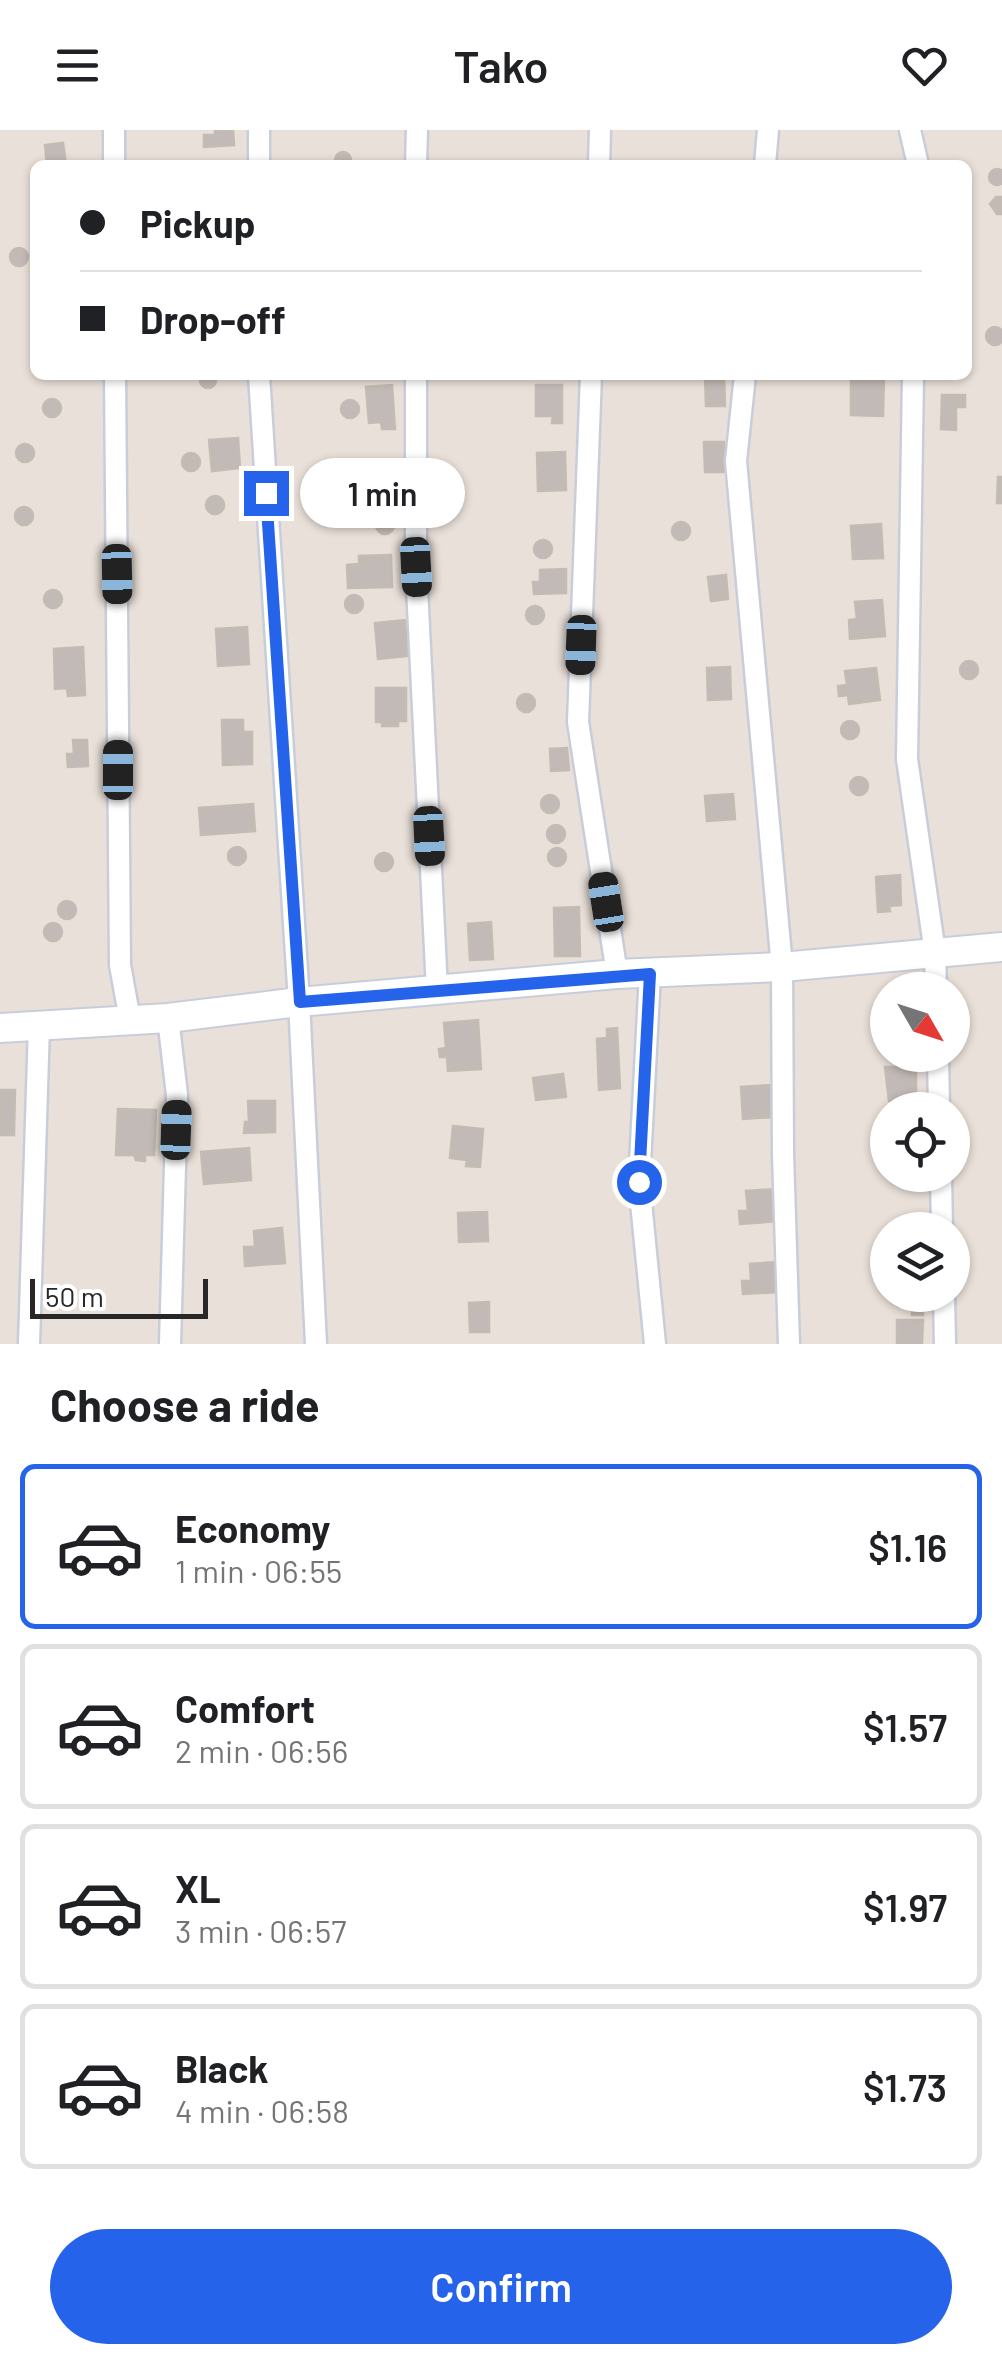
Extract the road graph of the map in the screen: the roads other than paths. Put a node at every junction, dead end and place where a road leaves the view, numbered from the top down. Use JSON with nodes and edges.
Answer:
{"nodes":[{"id":1,"x":114,"y":130,"type":"edge"},
{"id":2,"x":259,"y":130,"type":"edge"},
{"id":3,"x":416,"y":130,"type":"edge"},
{"id":4,"x":600,"y":130,"type":"edge"},
{"id":5,"x":768,"y":130,"type":"edge"},
{"id":6,"x":910,"y":130,"type":"edge"},
{"id":7,"x":114,"y":160,"type":"edge"},
{"id":8,"x":258,"y":160,"type":"edge"},
{"id":9,"x":416,"y":160,"type":"edge"},
{"id":10,"x":599,"y":160,"type":"edge"},
{"id":11,"x":765,"y":160,"type":"edge"},
{"id":12,"x":917,"y":160,"type":"edge"},
{"id":13,"x":115,"y":380,"type":"edge"},
{"id":14,"x":259,"y":380,"type":"edge"},
{"id":15,"x":416,"y":380,"type":"edge"},
{"id":16,"x":591,"y":380,"type":"edge"},
{"id":17,"x":744,"y":380,"type":"edge"},
{"id":18,"x":913,"y":380,"type":"edge"},
{"id":19,"x":1002,"y":947,"type":"edge"},
{"id":20,"x":935,"y":953,"type":"junction"},
{"id":21,"x":782,"y":966,"type":"junction"},
{"id":22,"x":936,"y":972,"type":"edge"},
{"id":23,"x":617,"y":974,"type":"junction"},
{"id":24,"x":650,"y":974,"type":"junction"},
{"id":25,"x":437,"y":990,"type":"junction"},
{"id":26,"x":300,"y":1002,"type":"junction"},
{"id":27,"x":168,"y":1018,"type":"junction"},
{"id":28,"x":130,"y":1020,"type":"junction"},
{"id":29,"x":39,"y":1025,"type":"junction"},
{"id":30,"x":0,"y":1028,"type":"edge"},
{"id":31,"x":944,"y":1312,"type":"edge"},
{"id":32,"x":30,"y":1344,"type":"edge"},
{"id":33,"x":170,"y":1344,"type":"edge"},
{"id":34,"x":316,"y":1344,"type":"edge"},
{"id":35,"x":655,"y":1344,"type":"edge"},
{"id":36,"x":789,"y":1344,"type":"edge"},
{"id":37,"x":945,"y":1344,"type":"edge"}],
"edges":[{"from":1,"to":7,"type":"street"},
{"from":2,"to":8,"type":"street"},
{"from":3,"to":9,"type":"street"},
{"from":4,"to":10,"type":"street"},
{"from":5,"to":11,"type":"street"},
{"from":6,"to":12,"type":"street"},
{"from":13,"to":28,"type":"street"},
{"from":14,"to":26,"type":"street"},
{"from":15,"to":25,"type":"street"},
{"from":16,"to":23,"type":"street"},
{"from":17,"to":21,"type":"street"},
{"from":18,"to":20,"type":"street"},
{"from":19,"to":20,"type":"street"},
{"from":20,"to":21,"type":"street"},
{"from":20,"to":22,"type":"street"},
{"from":21,"to":24,"type":"street"},
{"from":21,"to":36,"type":"street"},
{"from":23,"to":24,"type":"street"},
{"from":23,"to":25,"type":"street"},
{"from":24,"to":35,"type":"street"},
{"from":25,"to":26,"type":"street"},
{"from":26,"to":27,"type":"street"},
{"from":26,"to":34,"type":"street"},
{"from":27,"to":28,"type":"street"},
{"from":27,"to":33,"type":"street"},
{"from":28,"to":29,"type":"street"},
{"from":29,"to":30,"type":"street"},
{"from":29,"to":32,"type":"street"},
{"from":31,"to":37,"type":"street"}]}
